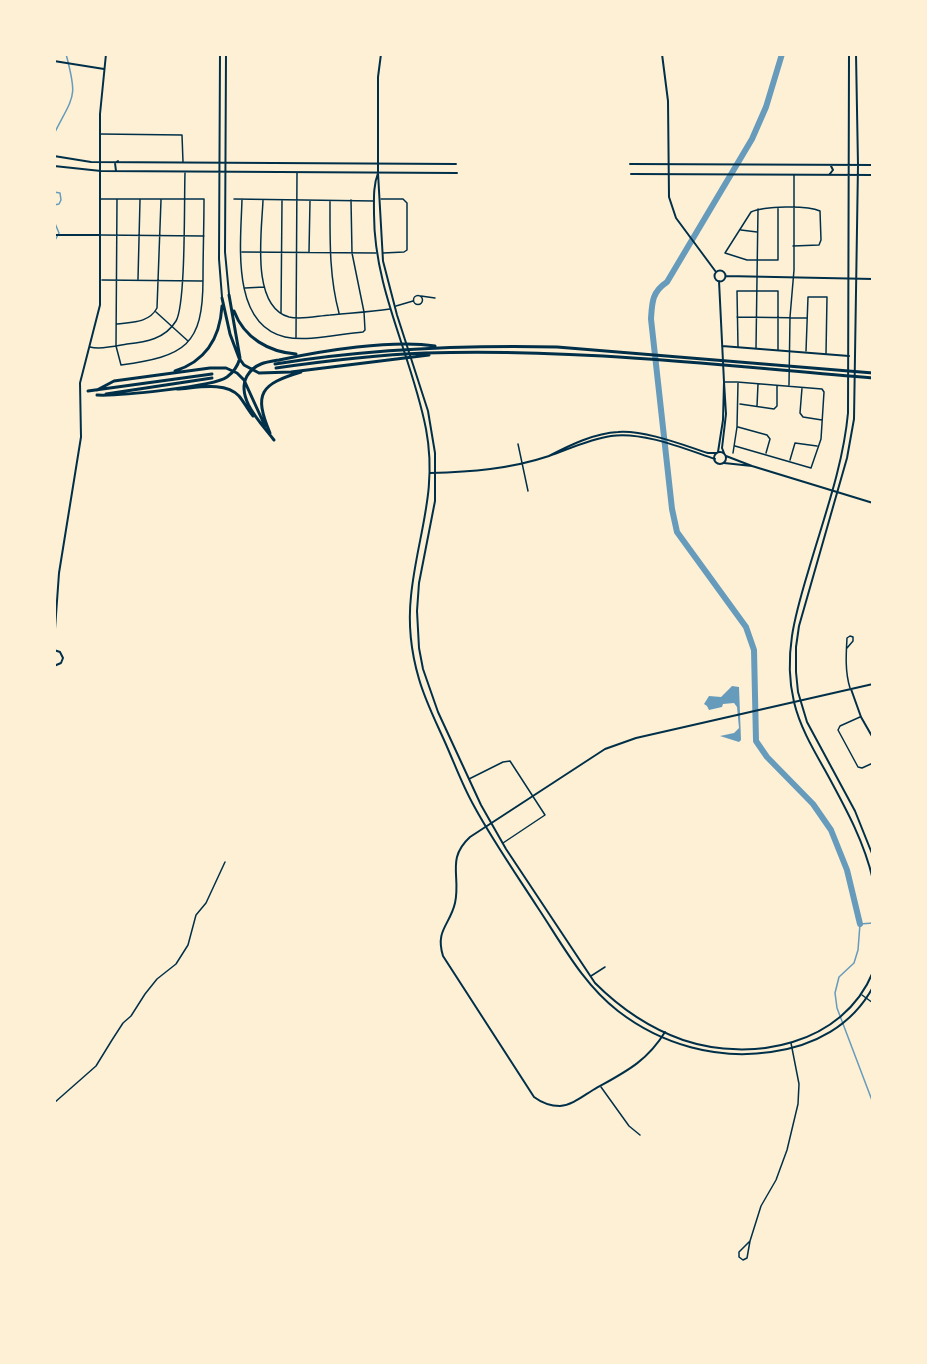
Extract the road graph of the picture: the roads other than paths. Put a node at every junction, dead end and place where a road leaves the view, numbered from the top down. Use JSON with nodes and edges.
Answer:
{"nodes":[{"id":1,"x":106,"y":54,"type":"edge"},
{"id":2,"x":220,"y":54,"type":"edge"},
{"id":3,"x":226,"y":54,"type":"edge"},
{"id":4,"x":381,"y":54,"type":"edge"},
{"id":5,"x":662,"y":54,"type":"edge"},
{"id":6,"x":849,"y":54,"type":"edge"},
{"id":7,"x":856,"y":54,"type":"edge"},
{"id":8,"x":54,"y":61,"type":"edge"},
{"id":9,"x":104,"y":69,"type":"junction"},
{"id":10,"x":100,"y":134,"type":"junction"},
{"id":11,"x":850,"y":140,"type":"junction"},
{"id":12,"x":857,"y":140,"type":"junction"},
{"id":13,"x":54,"y":156,"type":"edge"},
{"id":14,"x":100,"y":161,"type":"junction"},
{"id":15,"x":118,"y":161,"type":"junction"},
{"id":16,"x":183,"y":162,"type":"junction"},
{"id":17,"x":202,"y":163,"type":"junction"},
{"id":18,"x":220,"y":163,"type":"junction"},
{"id":19,"x":225,"y":163,"type":"junction"},
{"id":20,"x":379,"y":164,"type":"junction"},
{"id":21,"x":456,"y":164,"type":"dead end"},
{"id":22,"x":630,"y":164,"type":"dead end"},
{"id":23,"x":830,"y":165,"type":"junction"},
{"id":24,"x":850,"y":165,"type":"junction"},
{"id":25,"x":858,"y":165,"type":"junction"},
{"id":26,"x":873,"y":165,"type":"edge"},
{"id":27,"x":54,"y":166,"type":"edge"},
{"id":28,"x":101,"y":171,"type":"junction"},
{"id":29,"x":116,"y":171,"type":"junction"},
{"id":30,"x":185,"y":172,"type":"junction"},
{"id":31,"x":199,"y":172,"type":"junction"},
{"id":32,"x":220,"y":172,"type":"junction"},
{"id":33,"x":225,"y":172,"type":"junction"},
{"id":34,"x":297,"y":172,"type":"junction"},
{"id":35,"x":378,"y":173,"type":"junction"},
{"id":36,"x":457,"y":173,"type":"dead end"},
{"id":37,"x":631,"y":174,"type":"dead end"},
{"id":38,"x":794,"y":175,"type":"junction"},
{"id":39,"x":829,"y":175,"type":"junction"},
{"id":40,"x":850,"y":175,"type":"junction"},
{"id":41,"x":858,"y":175,"type":"junction"},
{"id":42,"x":873,"y":175,"type":"edge"},
{"id":43,"x":850,"y":197,"type":"junction"},
{"id":44,"x":857,"y":198,"type":"junction"},
{"id":45,"x":100,"y":199,"type":"junction"},
{"id":46,"x":117,"y":199,"type":"junction"},
{"id":47,"x":140,"y":199,"type":"junction"},
{"id":48,"x":161,"y":199,"type":"junction"},
{"id":49,"x":184,"y":199,"type":"junction"},
{"id":50,"x":234,"y":199,"type":"dead end"},
{"id":51,"x":242,"y":199,"type":"junction"},
{"id":52,"x":381,"y":199,"type":"junction"},
{"id":53,"x":263,"y":200,"type":"junction"},
{"id":54,"x":282,"y":200,"type":"junction"},
{"id":55,"x":297,"y":200,"type":"junction"},
{"id":56,"x":310,"y":200,"type":"junction"},
{"id":57,"x":330,"y":200,"type":"junction"},
{"id":58,"x":351,"y":201,"type":"junction"},
{"id":59,"x":374,"y":201,"type":"junction"},
{"id":60,"x":758,"y":208,"type":"junction"},
{"id":61,"x":778,"y":208,"type":"junction"},
{"id":62,"x":793,"y":208,"type":"junction"},
{"id":63,"x":740,"y":230,"type":"junction"},
{"id":64,"x":758,"y":232,"type":"junction"},
{"id":65,"x":54,"y":235,"type":"edge"},
{"id":66,"x":100,"y":235,"type":"junction"},
{"id":67,"x":116,"y":235,"type":"junction"},
{"id":68,"x":139,"y":235,"type":"junction"},
{"id":69,"x":160,"y":236,"type":"junction"},
{"id":70,"x":183,"y":236,"type":"junction"},
{"id":71,"x":204,"y":236,"type":"junction"},
{"id":72,"x":793,"y":246,"type":"junction"},
{"id":73,"x":241,"y":252,"type":"junction"},
{"id":74,"x":261,"y":252,"type":"junction"},
{"id":75,"x":281,"y":252,"type":"junction"},
{"id":76,"x":297,"y":252,"type":"junction"},
{"id":77,"x":309,"y":252,"type":"junction"},
{"id":78,"x":330,"y":252,"type":"junction"},
{"id":79,"x":352,"y":253,"type":"junction"},
{"id":80,"x":376,"y":253,"type":"junction"},
{"id":81,"x":383,"y":253,"type":"junction"},
{"id":82,"x":757,"y":260,"type":"junction"},
{"id":83,"x":716,"y":272,"type":"junction"},
{"id":84,"x":726,"y":276,"type":"junction"},
{"id":85,"x":757,"y":277,"type":"junction"},
{"id":86,"x":792,"y":277,"type":"junction"},
{"id":87,"x":850,"y":279,"type":"junction"},
{"id":88,"x":857,"y":279,"type":"junction"},
{"id":89,"x":873,"y":279,"type":"edge"},
{"id":90,"x":100,"y":280,"type":"junction"},
{"id":91,"x":116,"y":280,"type":"junction"},
{"id":92,"x":138,"y":280,"type":"junction"},
{"id":93,"x":159,"y":281,"type":"junction"},
{"id":94,"x":182,"y":281,"type":"junction"},
{"id":95,"x":203,"y":281,"type":"junction"},
{"id":96,"x":720,"y":281,"type":"junction"},
{"id":97,"x":264,"y":287,"type":"junction"},
{"id":98,"x":244,"y":288,"type":"junction"},
{"id":99,"x":757,"y":291,"type":"junction"},
{"id":100,"x":229,"y":295,"type":"junction"},
{"id":101,"x":420,"y":296,"type":"junction"},
{"id":102,"x":222,"y":298,"type":"junction"},
{"id":103,"x":428,"y":298,"type":"junction"},
{"id":104,"x":435,"y":298,"type":"dead end"},
{"id":105,"x":414,"y":301,"type":"junction"},
{"id":106,"x":422,"y":301,"type":"junction"},
{"id":107,"x":395,"y":307,"type":"junction"},
{"id":108,"x":390,"y":309,"type":"junction"},
{"id":109,"x":155,"y":311,"type":"junction"},
{"id":110,"x":363,"y":312,"type":"junction"},
{"id":111,"x":281,"y":314,"type":"junction"},
{"id":112,"x":339,"y":314,"type":"junction"},
{"id":113,"x":737,"y":316,"type":"junction"},
{"id":114,"x":756,"y":317,"type":"junction"},
{"id":115,"x":778,"y":317,"type":"junction"},
{"id":116,"x":790,"y":317,"type":"junction"},
{"id":117,"x":296,"y":318,"type":"junction"},
{"id":118,"x":807,"y":318,"type":"junction"},
{"id":119,"x":116,"y":324,"type":"junction"},
{"id":120,"x":172,"y":327,"type":"junction"},
{"id":121,"x":296,"y":338,"type":"junction"},
{"id":122,"x":188,"y":341,"type":"junction"},
{"id":123,"x":116,"y":345,"type":"junction"},
{"id":124,"x":722,"y":346,"type":"junction"},
{"id":125,"x":90,"y":347,"type":"junction"},
{"id":126,"x":738,"y":347,"type":"junction"},
{"id":127,"x":441,"y":348,"type":"junction"},
{"id":128,"x":756,"y":349,"type":"junction"},
{"id":129,"x":778,"y":351,"type":"junction"},
{"id":130,"x":790,"y":351,"type":"junction"},
{"id":131,"x":422,"y":353,"type":"junction"},
{"id":132,"x":806,"y":353,"type":"junction"},
{"id":133,"x":302,"y":354,"type":"junction"},
{"id":134,"x":826,"y":354,"type":"junction"},
{"id":135,"x":395,"y":355,"type":"junction"},
{"id":136,"x":849,"y":356,"type":"junction"},
{"id":137,"x":275,"y":366,"type":"dead end"},
{"id":138,"x":312,"y":369,"type":"junction"},
{"id":139,"x":873,"y":373,"type":"edge"},
{"id":140,"x":166,"y":374,"type":"junction"},
{"id":141,"x":873,"y":378,"type":"edge"},
{"id":142,"x":724,"y":382,"type":"junction"},
{"id":143,"x":738,"y":382,"type":"junction"},
{"id":144,"x":758,"y":383,"type":"junction"},
{"id":145,"x":778,"y":385,"type":"junction"},
{"id":146,"x":789,"y":386,"type":"junction"},
{"id":147,"x":802,"y":387,"type":"junction"},
{"id":148,"x":97,"y":390,"type":"junction"},
{"id":149,"x":88,"y":391,"type":"dead end"},
{"id":150,"x":154,"y":391,"type":"junction"},
{"id":151,"x":97,"y":395,"type":"junction"},
{"id":152,"x":90,"y":396,"type":"dead end"},
{"id":153,"x":738,"y":404,"type":"junction"},
{"id":154,"x":757,"y":407,"type":"junction"},
{"id":155,"x":823,"y":420,"type":"junction"},
{"id":156,"x":738,"y":427,"type":"junction"},
{"id":157,"x":274,"y":440,"type":"junction"},
{"id":158,"x":518,"y":444,"type":"dead end"},
{"id":159,"x":735,"y":446,"type":"junction"},
{"id":160,"x":818,"y":446,"type":"junction"},
{"id":161,"x":700,"y":452,"type":"junction"},
{"id":162,"x":718,"y":453,"type":"junction"},
{"id":163,"x":733,"y":453,"type":"dead end"},
{"id":164,"x":725,"y":454,"type":"junction"},
{"id":165,"x":765,"y":455,"type":"junction"},
{"id":166,"x":715,"y":459,"type":"junction"},
{"id":167,"x":790,"y":462,"type":"junction"},
{"id":168,"x":724,"y":463,"type":"junction"},
{"id":169,"x":521,"y":464,"type":"junction"},
{"id":170,"x":752,"y":466,"type":"junction"},
{"id":171,"x":811,"y":468,"type":"junction"},
{"id":172,"x":811,"y":472,"type":"dead end"},
{"id":173,"x":430,"y":473,"type":"junction"},
{"id":174,"x":436,"y":473,"type":"junction"},
{"id":175,"x":831,"y":489,"type":"junction"},
{"id":176,"x":528,"y":491,"type":"dead end"},
{"id":177,"x":838,"y":491,"type":"junction"},
{"id":178,"x":873,"y":503,"type":"edge"},
{"id":179,"x":54,"y":578,"type":"edge"},
{"id":180,"x":59,"y":579,"type":"junction"},
{"id":181,"x":54,"y":643,"type":"edge"},
{"id":182,"x":847,"y":648,"type":"dead end"},
{"id":183,"x":54,"y":650,"type":"edge"},
{"id":184,"x":61,"y":654,"type":"junction"},
{"id":185,"x":54,"y":666,"type":"edge"},
{"id":186,"x":873,"y":684,"type":"edge"},
{"id":187,"x":850,"y":689,"type":"junction"},
{"id":188,"x":800,"y":700,"type":"junction"},
{"id":189,"x":794,"y":702,"type":"junction"},
{"id":190,"x":861,"y":717,"type":"junction"},
{"id":191,"x":873,"y":738,"type":"edge"},
{"id":192,"x":873,"y":762,"type":"edge"},
{"id":193,"x":468,"y":779,"type":"junction"},
{"id":194,"x":533,"y":796,"type":"junction"},
{"id":195,"x":545,"y":815,"type":"junction"},
{"id":196,"x":548,"y":819,"type":"dead end"},
{"id":197,"x":491,"y":823,"type":"junction"},
{"id":198,"x":486,"y":827,"type":"junction"},
{"id":199,"x":503,"y":843,"type":"junction"},
{"id":200,"x":873,"y":856,"type":"edge"},
{"id":201,"x":225,"y":861,"type":"dead end"},
{"id":202,"x":873,"y":880,"type":"edge"},
{"id":203,"x":606,"y":966,"type":"dead end"},
{"id":204,"x":873,"y":972,"type":"edge"},
{"id":205,"x":590,"y":976,"type":"junction"},
{"id":206,"x":873,"y":987,"type":"edge"},
{"id":207,"x":861,"y":994,"type":"junction"},
{"id":208,"x":866,"y":998,"type":"junction"},
{"id":209,"x":873,"y":1003,"type":"edge"},
{"id":210,"x":665,"y":1032,"type":"junction"},
{"id":211,"x":662,"y":1037,"type":"junction"},
{"id":212,"x":791,"y":1042,"type":"junction"},
{"id":213,"x":792,"y":1048,"type":"junction"},
{"id":214,"x":601,"y":1086,"type":"junction"},
{"id":215,"x":54,"y":1103,"type":"edge"},
{"id":216,"x":640,"y":1135,"type":"dead end"},
{"id":217,"x":750,"y":1241,"type":"junction"}],
"edges":[{"from":1,"to":9,"type":"main road"},
{"from":2,"to":18,"type":"main road"},
{"from":3,"to":19,"type":"main road"},
{"from":4,"to":20,"type":"main road"},
{"from":5,"to":83,"type":"main road"},
{"from":6,"to":11,"type":"main road"},
{"from":7,"to":12,"type":"main road"},
{"from":8,"to":9,"type":"main road"},
{"from":9,"to":10,"type":"main road"},
{"from":10,"to":14,"type":"main road"},
{"from":10,"to":16,"type":"street"},
{"from":11,"to":12,"type":"main road"},
{"from":11,"to":24,"type":"main road"},
{"from":12,"to":25,"type":"main road"},
{"from":13,"to":14,"type":"main road"},
{"from":14,"to":15,"type":"main road"},
{"from":14,"to":28,"type":"main road"},
{"from":15,"to":16,"type":"main road"},
{"from":15,"to":29,"type":"main road"},
{"from":16,"to":17,"type":"main road"},
{"from":17,"to":18,"type":"main road"},
{"from":17,"to":31,"type":"main road"},
{"from":18,"to":19,"type":"main road"},
{"from":18,"to":32,"type":"main road"},
{"from":19,"to":20,"type":"main road"},
{"from":19,"to":33,"type":"main road"},
{"from":20,"to":21,"type":"main road"},
{"from":20,"to":35,"type":"main road"},
{"from":22,"to":23,"type":"main road"},
{"from":23,"to":24,"type":"main road"},
{"from":23,"to":39,"type":"main road"},
{"from":24,"to":25,"type":"main road"},
{"from":24,"to":40,"type":"main road"},
{"from":25,"to":26,"type":"main road"},
{"from":25,"to":41,"type":"main road"},
{"from":27,"to":28,"type":"main road"},
{"from":28,"to":29,"type":"main road"},
{"from":28,"to":45,"type":"main road"},
{"from":29,"to":30,"type":"main road"},
{"from":30,"to":31,"type":"main road"},
{"from":30,"to":49,"type":"street"},
{"from":31,"to":32,"type":"main road"},
{"from":32,"to":33,"type":"main road"},
{"from":32,"to":102,"type":"main road"},
{"from":33,"to":34,"type":"main road"},
{"from":33,"to":100,"type":"main road"},
{"from":34,"to":35,"type":"main road"},
{"from":34,"to":55,"type":"street"},
{"from":35,"to":36,"type":"main road"},
{"from":35,"to":52,"type":"main road"},
{"from":35,"to":59,"type":"main road"},
{"from":37,"to":38,"type":"main road"},
{"from":38,"to":39,"type":"main road"},
{"from":38,"to":62,"type":"street"},
{"from":39,"to":40,"type":"main road"},
{"from":40,"to":41,"type":"main road"},
{"from":40,"to":43,"type":"main road"},
{"from":41,"to":42,"type":"main road"},
{"from":41,"to":44,"type":"main road"},
{"from":43,"to":44,"type":"main road"},
{"from":43,"to":87,"type":"main road"},
{"from":44,"to":88,"type":"main road"},
{"from":45,"to":46,"type":"street"},
{"from":45,"to":66,"type":"main road"},
{"from":46,"to":47,"type":"street"},
{"from":46,"to":67,"type":"street"},
{"from":47,"to":48,"type":"street"},
{"from":47,"to":68,"type":"street"},
{"from":48,"to":49,"type":"street"},
{"from":48,"to":69,"type":"street"},
{"from":49,"to":70,"type":"street"},
{"from":49,"to":71,"type":"street"},
{"from":50,"to":51,"type":"street"},
{"from":51,"to":53,"type":"street"},
{"from":51,"to":73,"type":"street"},
{"from":52,"to":81,"type":"main road"},
{"from":52,"to":81,"type":"street"},
{"from":53,"to":54,"type":"street"},
{"from":53,"to":74,"type":"street"},
{"from":54,"to":55,"type":"street"},
{"from":54,"to":75,"type":"street"},
{"from":55,"to":56,"type":"street"},
{"from":55,"to":76,"type":"street"},
{"from":56,"to":57,"type":"street"},
{"from":56,"to":77,"type":"street"},
{"from":57,"to":58,"type":"street"},
{"from":57,"to":78,"type":"street"},
{"from":58,"to":59,"type":"street"},
{"from":58,"to":79,"type":"street"},
{"from":59,"to":80,"type":"main road"},
{"from":60,"to":61,"type":"street"},
{"from":60,"to":63,"type":"street"},
{"from":60,"to":64,"type":"street"},
{"from":61,"to":62,"type":"street"},
{"from":61,"to":82,"type":"street"},
{"from":62,"to":72,"type":"street"},
{"from":62,"to":72,"type":"street"},
{"from":63,"to":64,"type":"street"},
{"from":63,"to":82,"type":"street"},
{"from":64,"to":82,"type":"street"},
{"from":65,"to":66,"type":"main road"},
{"from":66,"to":67,"type":"street"},
{"from":66,"to":90,"type":"main road"},
{"from":67,"to":68,"type":"street"},
{"from":67,"to":91,"type":"street"},
{"from":68,"to":69,"type":"street"},
{"from":68,"to":92,"type":"street"},
{"from":69,"to":70,"type":"street"},
{"from":69,"to":93,"type":"street"},
{"from":70,"to":71,"type":"street"},
{"from":70,"to":94,"type":"street"},
{"from":71,"to":95,"type":"street"},
{"from":72,"to":86,"type":"street"},
{"from":73,"to":74,"type":"street"},
{"from":73,"to":98,"type":"street"},
{"from":74,"to":75,"type":"street"},
{"from":74,"to":97,"type":"street"},
{"from":75,"to":76,"type":"street"},
{"from":75,"to":111,"type":"street"},
{"from":76,"to":77,"type":"street"},
{"from":76,"to":117,"type":"street"},
{"from":77,"to":78,"type":"street"},
{"from":78,"to":79,"type":"street"},
{"from":78,"to":112,"type":"street"},
{"from":79,"to":80,"type":"street"},
{"from":79,"to":110,"type":"street"},
{"from":80,"to":108,"type":"main road"},
{"from":81,"to":107,"type":"main road"},
{"from":82,"to":85,"type":"street"},
{"from":83,"to":84,"type":"main road"},
{"from":83,"to":96,"type":"main road"},
{"from":84,"to":85,"type":"main road"},
{"from":84,"to":96,"type":"main road"},
{"from":85,"to":86,"type":"main road"},
{"from":85,"to":99,"type":"street"},
{"from":86,"to":87,"type":"main road"},
{"from":86,"to":116,"type":"street"},
{"from":87,"to":88,"type":"main road"},
{"from":87,"to":136,"type":"main road"},
{"from":88,"to":89,"type":"main road"},
{"from":88,"to":177,"type":"main road"},
{"from":90,"to":91,"type":"street"},
{"from":90,"to":125,"type":"main road"},
{"from":91,"to":92,"type":"street"},
{"from":91,"to":119,"type":"street"},
{"from":92,"to":93,"type":"street"},
{"from":93,"to":94,"type":"street"},
{"from":93,"to":109,"type":"street"},
{"from":94,"to":95,"type":"street"},
{"from":94,"to":120,"type":"street"},
{"from":95,"to":122,"type":"street"},
{"from":96,"to":124,"type":"main road"},
{"from":97,"to":98,"type":"street"},
{"from":97,"to":111,"type":"street"},
{"from":98,"to":121,"type":"street"},
{"from":99,"to":113,"type":"street"},
{"from":99,"to":114,"type":"street"},
{"from":99,"to":115,"type":"street"},
{"from":100,"to":133,"type":"highway"},
{"from":100,"to":150,"type":"highway"},
{"from":101,"to":103,"type":"street"},
{"from":101,"to":105,"type":"street"},
{"from":101,"to":106,"type":"street"},
{"from":102,"to":138,"type":"highway"},
{"from":102,"to":140,"type":"highway"},
{"from":103,"to":104,"type":"street"},
{"from":103,"to":106,"type":"street"},
{"from":105,"to":106,"type":"street"},
{"from":105,"to":107,"type":"street"},
{"from":107,"to":108,"type":"main road"},
{"from":107,"to":174,"type":"main road"},
{"from":108,"to":110,"type":"street"},
{"from":108,"to":173,"type":"main road"},
{"from":109,"to":119,"type":"street"},
{"from":109,"to":120,"type":"street"},
{"from":110,"to":112,"type":"street"},
{"from":110,"to":121,"type":"street"},
{"from":111,"to":117,"type":"street"},
{"from":112,"to":117,"type":"street"},
{"from":113,"to":114,"type":"street"},
{"from":113,"to":126,"type":"street"},
{"from":114,"to":115,"type":"street"},
{"from":114,"to":128,"type":"street"},
{"from":115,"to":116,"type":"street"},
{"from":115,"to":129,"type":"street"},
{"from":116,"to":118,"type":"street"},
{"from":116,"to":130,"type":"street"},
{"from":117,"to":121,"type":"street"},
{"from":118,"to":132,"type":"street"},
{"from":118,"to":134,"type":"street"},
{"from":119,"to":123,"type":"street"},
{"from":120,"to":122,"type":"street"},
{"from":120,"to":123,"type":"street"},
{"from":122,"to":123,"type":"street"},
{"from":123,"to":125,"type":"street"},
{"from":124,"to":126,"type":"main road"},
{"from":124,"to":142,"type":"main road"},
{"from":125,"to":180,"type":"main road"},
{"from":126,"to":128,"type":"main road"},
{"from":127,"to":131,"type":"highway"},
{"from":127,"to":133,"type":"highway"},
{"from":127,"to":139,"type":"highway"},
{"from":128,"to":129,"type":"main road"},
{"from":129,"to":130,"type":"main road"},
{"from":130,"to":132,"type":"main road"},
{"from":130,"to":146,"type":"street"},
{"from":131,"to":135,"type":"highway"},
{"from":131,"to":141,"type":"highway"},
{"from":132,"to":134,"type":"main road"},
{"from":133,"to":157,"type":"highway"},
{"from":134,"to":136,"type":"main road"},
{"from":135,"to":137,"type":"highway"},
{"from":135,"to":138,"type":"highway"},
{"from":136,"to":175,"type":"main road"},
{"from":138,"to":157,"type":"highway"},
{"from":140,"to":148,"type":"highway"},
{"from":140,"to":157,"type":"highway"},
{"from":142,"to":143,"type":"street"},
{"from":142,"to":162,"type":"main road"},
{"from":142,"to":164,"type":"main road"},
{"from":143,"to":144,"type":"street"},
{"from":143,"to":153,"type":"street"},
{"from":144,"to":145,"type":"street"},
{"from":144,"to":154,"type":"street"},
{"from":145,"to":146,"type":"street"},
{"from":145,"to":154,"type":"street"},
{"from":146,"to":147,"type":"street"},
{"from":147,"to":155,"type":"street"},
{"from":147,"to":155,"type":"street"},
{"from":148,"to":149,"type":"highway"},
{"from":148,"to":151,"type":"highway"},
{"from":150,"to":151,"type":"highway"},
{"from":150,"to":157,"type":"highway"},
{"from":151,"to":152,"type":"highway"},
{"from":153,"to":154,"type":"street"},
{"from":153,"to":156,"type":"street"},
{"from":155,"to":160,"type":"street"},
{"from":156,"to":159,"type":"street"},
{"from":156,"to":165,"type":"street"},
{"from":158,"to":169,"type":"street"},
{"from":159,"to":163,"type":"street"},
{"from":159,"to":165,"type":"street"},
{"from":160,"to":167,"type":"street"},
{"from":160,"to":171,"type":"street"},
{"from":161,"to":162,"type":"main road"},
{"from":161,"to":166,"type":"main road"},
{"from":161,"to":169,"type":"main road"},
{"from":162,"to":164,"type":"main road"},
{"from":162,"to":166,"type":"main road"},
{"from":164,"to":168,"type":"main road"},
{"from":164,"to":170,"type":"main road"},
{"from":165,"to":167,"type":"street"},
{"from":166,"to":168,"type":"main road"},
{"from":167,"to":171,"type":"street"},
{"from":168,"to":170,"type":"main road"},
{"from":169,"to":174,"type":"main road"},
{"from":169,"to":176,"type":"street"},
{"from":170,"to":175,"type":"main road"},
{"from":171,"to":172,"type":"street"},
{"from":173,"to":174,"type":"main road"},
{"from":173,"to":198,"type":"main road"},
{"from":174,"to":193,"type":"main road"},
{"from":175,"to":177,"type":"main road"},
{"from":175,"to":189,"type":"main road"},
{"from":177,"to":178,"type":"main road"},
{"from":177,"to":188,"type":"main road"},
{"from":179,"to":180,"type":"main road"},
{"from":180,"to":181,"type":"main road"},
{"from":181,"to":184,"type":"main road"},
{"from":182,"to":187,"type":"street"},
{"from":183,"to":184,"type":"main road"},
{"from":184,"to":185,"type":"main road"},
{"from":186,"to":187,"type":"main road"},
{"from":187,"to":188,"type":"main road"},
{"from":187,"to":190,"type":"main road"},
{"from":188,"to":189,"type":"main road"},
{"from":188,"to":200,"type":"main road"},
{"from":189,"to":194,"type":"main road"},
{"from":189,"to":202,"type":"main road"},
{"from":190,"to":191,"type":"main road"},
{"from":190,"to":192,"type":"street"},
{"from":193,"to":194,"type":"street"},
{"from":193,"to":197,"type":"main road"},
{"from":194,"to":195,"type":"street"},
{"from":194,"to":197,"type":"main road"},
{"from":195,"to":196,"type":"street"},
{"from":195,"to":199,"type":"street"},
{"from":197,"to":198,"type":"main road"},
{"from":197,"to":199,"type":"main road"},
{"from":198,"to":211,"type":"main road"},
{"from":198,"to":214,"type":"main road"},
{"from":199,"to":205,"type":"main road"},
{"from":201,"to":215,"type":"street"},
{"from":203,"to":205,"type":"street"},
{"from":204,"to":207,"type":"main road"},
{"from":205,"to":210,"type":"main road"},
{"from":206,"to":208,"type":"main road"},
{"from":207,"to":208,"type":"street"},
{"from":207,"to":212,"type":"main road"},
{"from":208,"to":209,"type":"street"},
{"from":208,"to":213,"type":"main road"},
{"from":210,"to":211,"type":"main road"},
{"from":210,"to":212,"type":"main road"},
{"from":211,"to":213,"type":"main road"},
{"from":211,"to":214,"type":"main road"},
{"from":212,"to":213,"type":"street"},
{"from":213,"to":217,"type":"street"},
{"from":214,"to":216,"type":"street"},
{"from":217,"to":217,"type":"street"}]}
